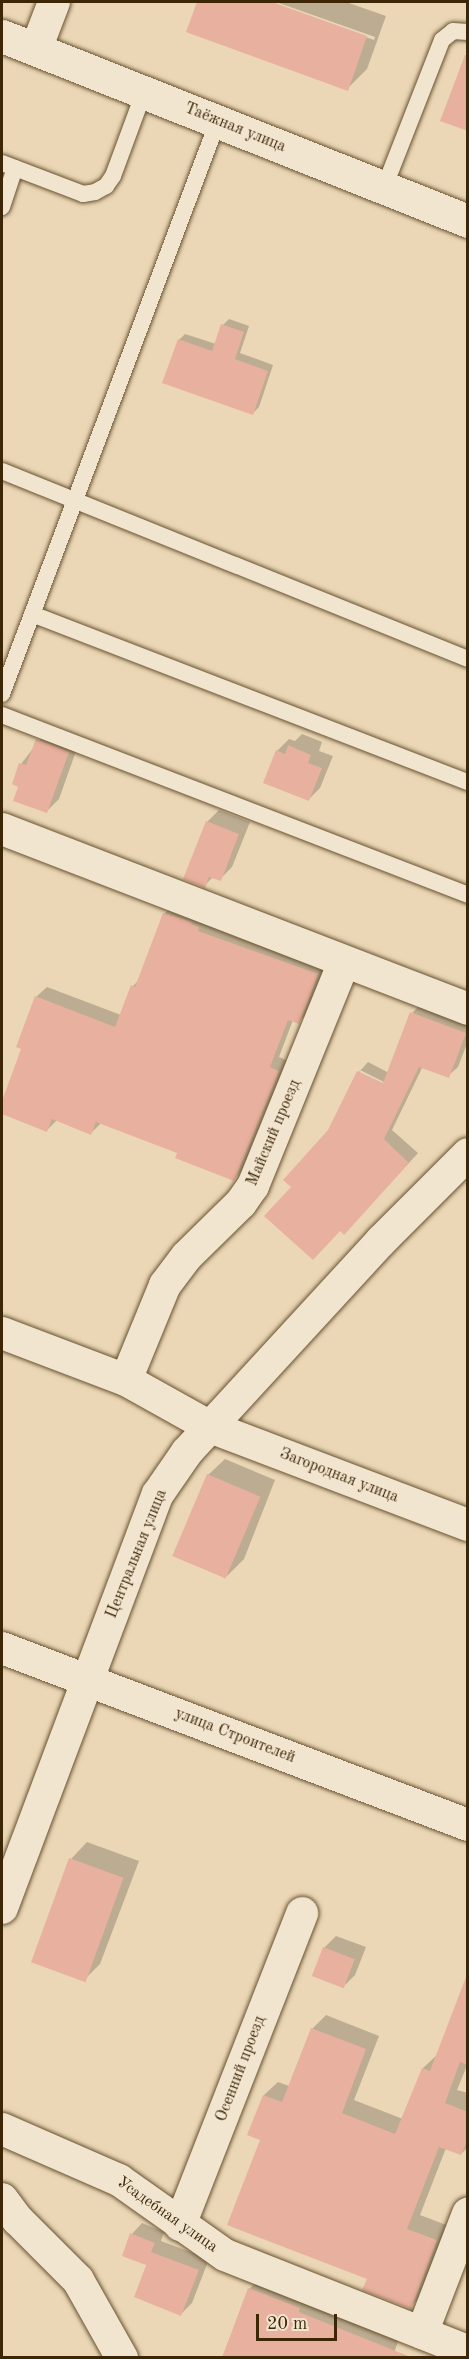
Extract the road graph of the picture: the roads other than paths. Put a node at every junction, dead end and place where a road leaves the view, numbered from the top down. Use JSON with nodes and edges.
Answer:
{"nodes":[{"id":1,"x":54,"y":2,"type":"edge"},
{"id":2,"x":468,"y":32,"type":"edge"},
{"id":3,"x":2,"y":36,"type":"edge"},
{"id":4,"x":36,"y":50,"type":"junction"},
{"id":5,"x":144,"y":92,"type":"junction"},
{"id":6,"x":218,"y":121,"type":"junction"},
{"id":7,"x":8,"y":165,"type":"edge"},
{"id":8,"x":384,"y":188,"type":"junction"},
{"id":9,"x":2,"y":207,"type":"edge"},
{"id":10,"x":468,"y":221,"type":"edge"},
{"id":11,"x":2,"y":471,"type":"edge"},
{"id":12,"x":75,"y":500,"type":"junction"},
{"id":13,"x":32,"y":614,"type":"junction"},
{"id":14,"x":468,"y":659,"type":"edge"},
{"id":15,"x":2,"y":694,"type":"edge"},
{"id":16,"x":2,"y":715,"type":"edge"},
{"id":17,"x":468,"y":782,"type":"edge"},
{"id":18,"x":2,"y":829,"type":"edge"},
{"id":19,"x":468,"y":895,"type":"edge"},
{"id":20,"x":344,"y":962,"type":"junction"},
{"id":21,"x":468,"y":1009,"type":"edge"},
{"id":22,"x":466,"y":1158,"type":"edge"},
{"id":23,"x":2,"y":1333,"type":"edge"},
{"id":24,"x":126,"y":1380,"type":"junction"},
{"id":25,"x":210,"y":1427,"type":"junction"},
{"id":26,"x":468,"y":1525,"type":"edge"},
{"id":27,"x":2,"y":1648,"type":"edge"},
{"id":28,"x":87,"y":1680,"type":"junction"},
{"id":29,"x":468,"y":1826,"type":"edge"},
{"id":30,"x":2,"y":1908,"type":"edge"},
{"id":31,"x":302,"y":1913,"type":"dead end"},
{"id":32,"x":2,"y":2129,"type":"edge"},
{"id":33,"x":2,"y":2199,"type":"edge"},
{"id":34,"x":468,"y":2214,"type":"edge"},
{"id":35,"x":180,"y":2225,"type":"junction"},
{"id":36,"x":422,"y":2333,"type":"junction"},
{"id":37,"x":468,"y":2351,"type":"edge"},
{"id":38,"x":122,"y":2358,"type":"edge"}],
"edges":[{"from":1,"to":4,"type":"street"},
{"from":2,"to":8,"type":"lane"},
{"from":3,"to":4,"type":"street","name":"Таёжная улица"},
{"from":4,"to":5,"type":"street","name":"Таёжная улица"},
{"from":5,"to":6,"type":"street","name":"Таёжная улица"},
{"from":5,"to":7,"type":"lane"},
{"from":6,"to":8,"type":"street","name":"Таёжная улица"},
{"from":6,"to":12,"type":"lane"},
{"from":7,"to":9,"type":"lane"},
{"from":8,"to":10,"type":"street","name":"Таёжная улица"},
{"from":11,"to":12,"type":"lane"},
{"from":12,"to":13,"type":"lane"},
{"from":12,"to":14,"type":"lane"},
{"from":13,"to":15,"type":"lane"},
{"from":13,"to":17,"type":"lane"},
{"from":16,"to":19,"type":"lane"},
{"from":18,"to":20,"type":"street"},
{"from":20,"to":21,"type":"street"},
{"from":20,"to":24,"type":"street","name":"Майский проезд"},
{"from":22,"to":25,"type":"street","name":"Центральная улица"},
{"from":23,"to":24,"type":"street","name":"Загородная улица"},
{"from":24,"to":25,"type":"street","name":"Загородная улица"},
{"from":25,"to":26,"type":"street","name":"Загородная улица"},
{"from":25,"to":28,"type":"street","name":"Центральная улица"},
{"from":27,"to":28,"type":"street","name":"улица Строителей"},
{"from":28,"to":29,"type":"street","name":"улица Строителей"},
{"from":28,"to":30,"type":"street","name":"Центральная улица"},
{"from":31,"to":35,"type":"street","name":"Осенний проезд"},
{"from":32,"to":35,"type":"street","name":"Усадебная улица"},
{"from":33,"to":38,"type":"street"},
{"from":34,"to":36,"type":"street"},
{"from":35,"to":36,"type":"street","name":"Усадебная улица"},
{"from":36,"to":37,"type":"street","name":"Усадебная улица"}]}
